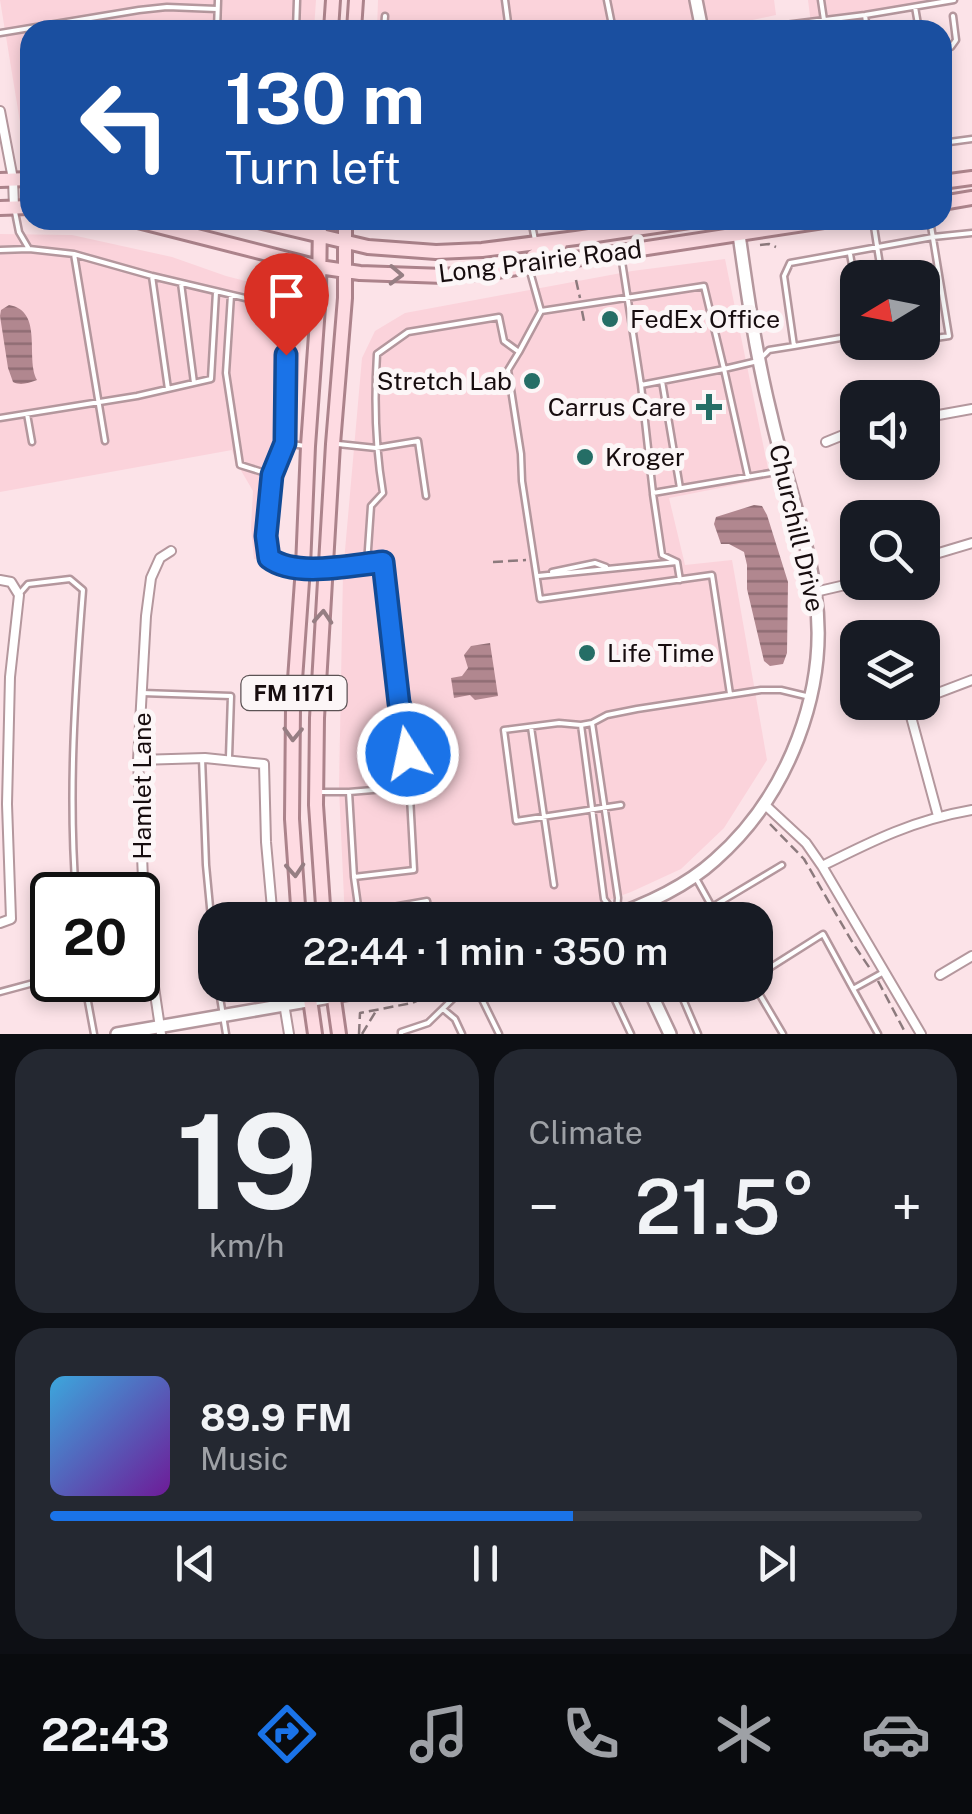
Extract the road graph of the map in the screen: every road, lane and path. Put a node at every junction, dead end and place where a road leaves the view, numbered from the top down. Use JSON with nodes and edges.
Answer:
{"nodes":[{"id":1,"x":218,"y":0,"type":"edge"},
{"id":2,"x":821,"y":0,"type":"edge"},
{"id":3,"x":954,"y":0,"type":"edge"},
{"id":4,"x":917,"y":4,"type":"edge"},
{"id":5,"x":218,"y":10,"type":"junction"},
{"id":6,"x":865,"y":15,"type":"junction"},
{"id":7,"x":385,"y":16,"type":"dead end"},
{"id":8,"x":952,"y":16,"type":"dead end"},
{"id":9,"x":79,"y":20,"type":"edge"},
{"id":10,"x":218,"y":20,"type":"edge"},
{"id":11,"x":385,"y":20,"type":"edge"},
{"id":12,"x":824,"y":20,"type":"joint"},
{"id":13,"x":866,"y":20,"type":"edge"},
{"id":14,"x":952,"y":46,"type":"edge"},
{"id":15,"x":0,"y":110,"type":"edge"},
{"id":16,"x":6,"y":179,"type":"edge"},
{"id":17,"x":7,"y":208,"type":"edge"},
{"id":18,"x":174,"y":230,"type":"edge"},
{"id":19,"x":295,"y":230,"type":"edge"},
{"id":20,"x":320,"y":230,"type":"edge"},
{"id":21,"x":345,"y":230,"type":"edge"},
{"id":22,"x":533,"y":230,"type":"edge"},
{"id":23,"x":610,"y":230,"type":"edge"},
{"id":24,"x":724,"y":230,"type":"edge"},
{"id":25,"x":738,"y":230,"type":"edge"},
{"id":26,"x":874,"y":230,"type":"edge"},
{"id":27,"x":932,"y":230,"type":"edge"},
{"id":28,"x":972,"y":234,"type":"edge"},
{"id":29,"x":320,"y":236,"type":"junction"},
{"id":30,"x":933,"y":237,"type":"junction"},
{"id":31,"x":576,"y":238,"type":"junction"},
{"id":32,"x":535,"y":242,"type":"junction"},
{"id":33,"x":345,"y":243,"type":"junction"},
{"id":34,"x":760,"y":245,"type":"dead end"},
{"id":35,"x":776,"y":246,"type":"dead end"},
{"id":36,"x":877,"y":248,"type":"junction"},
{"id":37,"x":0,"y":250,"type":"edge"},
{"id":38,"x":28,"y":250,"type":"junction"},
{"id":39,"x":621,"y":252,"type":"junction"},
{"id":40,"x":850,"y":252,"type":"junction"},
{"id":41,"x":74,"y":254,"type":"junction"},
{"id":42,"x":851,"y":260,"type":"edge"},
{"id":43,"x":879,"y":260,"type":"edge"},
{"id":44,"x":936,"y":260,"type":"edge"},
{"id":45,"x":528,"y":266,"type":"junction"},
{"id":46,"x":320,"y":267,"type":"junction"},
{"id":47,"x":345,"y":271,"type":"junction"},
{"id":48,"x":152,"y":276,"type":"junction"},
{"id":49,"x":181,"y":283,"type":"junction"},
{"id":50,"x":940,"y":283,"type":"edge"},
{"id":51,"x":216,"y":292,"type":"junction"},
{"id":52,"x":231,"y":295,"type":"junction"},
{"id":53,"x":628,"y":296,"type":"junction"},
{"id":54,"x":542,"y":311,"type":"junction"},
{"id":55,"x":940,"y":337,"type":"edge"},
{"id":56,"x":840,"y":338,"type":"edge"},
{"id":57,"x":794,"y":346,"type":"junction"},
{"id":58,"x":519,"y":352,"type":"junction"},
{"id":59,"x":758,"y":361,"type":"junction"},
{"id":60,"x":724,"y":368,"type":"junction"},
{"id":61,"x":662,"y":381,"type":"junction"},
{"id":62,"x":194,"y":382,"type":"junction"},
{"id":63,"x":641,"y":385,"type":"junction"},
{"id":64,"x":168,"y":389,"type":"junction"},
{"id":65,"x":98,"y":401,"type":"junction"},
{"id":66,"x":972,"y":409,"type":"edge"},
{"id":67,"x":27,"y":414,"type":"junction"},
{"id":68,"x":940,"y":415,"type":"edge"},
{"id":69,"x":0,"y":418,"type":"edge"},
{"id":70,"x":840,"y":436,"type":"edge"},
{"id":71,"x":106,"y":441,"type":"dead end"},
{"id":72,"x":32,"y":442,"type":"dead end"},
{"id":73,"x":826,"y":442,"type":"dead end"},
{"id":74,"x":285,"y":443,"type":"junction"},
{"id":75,"x":333,"y":444,"type":"junction"},
{"id":76,"x":308,"y":446,"type":"junction"},
{"id":77,"x":376,"y":448,"type":"junction"},
{"id":78,"x":786,"y":470,"type":"junction"},
{"id":79,"x":272,"y":475,"type":"junction"},
{"id":80,"x":748,"y":476,"type":"junction"},
{"id":81,"x":680,"y":488,"type":"junction"},
{"id":82,"x":653,"y":493,"type":"junction"},
{"id":83,"x":426,"y":496,"type":"dead end"},
{"id":84,"x":972,"y":543,"type":"edge"},
{"id":85,"x":171,"y":551,"type":"dead end"},
{"id":86,"x":940,"y":553,"type":"edge"},
{"id":87,"x":534,"y":558,"type":"junction"},
{"id":88,"x":493,"y":562,"type":"dead end"},
{"id":89,"x":677,"y":562,"type":"junction"},
{"id":90,"x":366,"y":564,"type":"junction"},
{"id":91,"x":303,"y":567,"type":"junction"},
{"id":92,"x":326,"y":569,"type":"junction"},
{"id":93,"x":538,"y":576,"type":"junction"},
{"id":94,"x":0,"y":580,"type":"edge"},
{"id":95,"x":680,"y":580,"type":"junction"},
{"id":96,"x":840,"y":586,"type":"edge"},
{"id":97,"x":815,"y":592,"type":"junction"},
{"id":98,"x":18,"y":594,"type":"junction"},
{"id":99,"x":972,"y":680,"type":"edge"},
{"id":100,"x":142,"y":692,"type":"junction"},
{"id":101,"x":940,"y":692,"type":"edge"},
{"id":102,"x":730,"y":694,"type":"junction"},
{"id":103,"x":810,"y":697,"type":"junction"},
{"id":104,"x":912,"y":720,"type":"edge"},
{"id":105,"x":592,"y":724,"type":"junction"},
{"id":106,"x":580,"y":725,"type":"junction"},
{"id":107,"x":530,"y":726,"type":"junction"},
{"id":108,"x":202,"y":758,"type":"junction"},
{"id":109,"x":138,"y":760,"type":"junction"},
{"id":110,"x":229,"y":760,"type":"junction"},
{"id":111,"x":410,"y":786,"type":"junction"},
{"id":112,"x":317,"y":792,"type":"junction"},
{"id":113,"x":349,"y":792,"type":"junction"},
{"id":114,"x":764,"y":804,"type":"junction"},
{"id":115,"x":621,"y":805,"type":"dead end"},
{"id":116,"x":604,"y":808,"type":"junction"},
{"id":117,"x":972,"y":810,"type":"edge"},
{"id":118,"x":592,"y":811,"type":"junction"},
{"id":119,"x":938,"y":816,"type":"junction"},
{"id":120,"x":544,"y":817,"type":"junction"},
{"id":121,"x":770,"y":824,"type":"dead end"},
{"id":122,"x":782,"y":866,"type":"dead end"},
{"id":123,"x":822,"y":866,"type":"junction"},
{"id":124,"x":75,"y":872,"type":"edge"},
{"id":125,"x":694,"y":876,"type":"junction"},
{"id":126,"x":354,"y":877,"type":"junction"},
{"id":127,"x":554,"y":885,"type":"dead end"},
{"id":128,"x":210,"y":902,"type":"edge"},
{"id":129,"x":271,"y":902,"type":"edge"},
{"id":130,"x":298,"y":902,"type":"edge"},
{"id":131,"x":323,"y":902,"type":"edge"},
{"id":132,"x":358,"y":902,"type":"edge"},
{"id":133,"x":605,"y":902,"type":"edge"},
{"id":134,"x":618,"y":902,"type":"edge"},
{"id":135,"x":650,"y":902,"type":"edge"},
{"id":136,"x":707,"y":902,"type":"edge"},
{"id":137,"x":722,"y":902,"type":"edge"},
{"id":138,"x":0,"y":923,"type":"edge"},
{"id":139,"x":972,"y":956,"type":"edge"},
{"id":140,"x":773,"y":966,"type":"edge"},
{"id":141,"x":880,"y":974,"type":"junction"},
{"id":142,"x":940,"y":974,"type":"dead end"},
{"id":143,"x":30,"y":984,"type":"edge"},
{"id":144,"x":854,"y":989,"type":"junction"},
{"id":145,"x":0,"y":992,"type":"edge"},
{"id":146,"x":88,"y":1002,"type":"edge"},
{"id":147,"x":221,"y":1002,"type":"edge"},
{"id":148,"x":283,"y":1002,"type":"edge"},
{"id":149,"x":310,"y":1002,"type":"joint"},
{"id":150,"x":335,"y":1002,"type":"edge"},
{"id":151,"x":414,"y":1002,"type":"edge"},
{"id":152,"x":449,"y":1002,"type":"edge"},
{"id":153,"x":485,"y":1002,"type":"edge"},
{"id":154,"x":616,"y":1002,"type":"edge"},
{"id":155,"x":655,"y":1002,"type":"edge"},
{"id":156,"x":684,"y":1002,"type":"edge"},
{"id":157,"x":764,"y":1002,"type":"edge"},
{"id":158,"x":284,"y":1006,"type":"junction"},
{"id":159,"x":443,"y":1008,"type":"junction"},
{"id":160,"x":377,"y":1010,"type":"junction"},
{"id":161,"x":223,"y":1017,"type":"junction"},
{"id":162,"x":160,"y":1031,"type":"edge"},
{"id":163,"x":94,"y":1034,"type":"edge"},
{"id":164,"x":116,"y":1034,"type":"edge"},
{"id":165,"x":226,"y":1034,"type":"edge"},
{"id":166,"x":289,"y":1034,"type":"edge"},
{"id":167,"x":315,"y":1034,"type":"edge"},
{"id":168,"x":339,"y":1034,"type":"edge"},
{"id":169,"x":361,"y":1034,"type":"edge"},
{"id":170,"x":400,"y":1034,"type":"edge"},
{"id":171,"x":462,"y":1034,"type":"edge"},
{"id":172,"x":499,"y":1034,"type":"edge"},
{"id":173,"x":631,"y":1034,"type":"edge"},
{"id":174,"x":670,"y":1034,"type":"edge"},
{"id":175,"x":698,"y":1034,"type":"edge"},
{"id":176,"x":782,"y":1034,"type":"edge"},
{"id":177,"x":878,"y":1034,"type":"edge"},
{"id":178,"x":906,"y":1034,"type":"edge"},
{"id":179,"x":921,"y":1034,"type":"edge"}],
"edges":[{"from":1,"to":5,"type":"lane"},
{"from":2,"to":12,"type":"lane"},
{"from":3,"to":4,"type":"lane"},
{"from":4,"to":6,"type":"lane"},
{"from":5,"to":9,"type":"lane"},
{"from":5,"to":10,"type":"lane"},
{"from":6,"to":12,"type":"lane"},
{"from":6,"to":13,"type":"lane"},
{"from":7,"to":11,"type":"lane"},
{"from":8,"to":14,"type":"lane"},
{"from":15,"to":16,"type":"street"},
{"from":16,"to":17,"type":"street"},
{"from":17,"to":38,"type":"lane"},
{"from":18,"to":46,"type":"main road","name":"Long Prairie Road"},
{"from":19,"to":29,"type":"main road","name":"Long Prairie Road"},
{"from":20,"to":29,"type":"main road","number":"FM 1171"},
{"from":21,"to":33,"type":"main road","number":"FM 1171"},
{"from":22,"to":32,"type":"lane"},
{"from":23,"to":31,"type":"main road","name":"Long Prairie Road"},
{"from":24,"to":39,"type":"main road","name":"Long Prairie Road"},
{"from":25,"to":59,"type":"street","name":"Churchill Drive"},
{"from":26,"to":36,"type":"lane"},
{"from":27,"to":30,"type":"lane"},
{"from":28,"to":30,"type":"lane"},
{"from":29,"to":33,"type":"main road","name":"Long Prairie Road"},
{"from":29,"to":46,"type":"main road","number":"FM 1171"},
{"from":30,"to":36,"type":"lane"},
{"from":30,"to":44,"type":"lane"},
{"from":31,"to":32,"type":"main road","name":"Long Prairie Road"},
{"from":31,"to":45,"type":"main road"},
{"from":32,"to":33,"type":"main road","name":"Long Prairie Road"},
{"from":33,"to":47,"type":"main road","number":"FM 1171"},
{"from":34,"to":35,"type":"path"},
{"from":36,"to":40,"type":"lane"},
{"from":36,"to":43,"type":"lane"},
{"from":37,"to":38,"type":"lane"},
{"from":38,"to":41,"type":"lane"},
{"from":39,"to":45,"type":"main road","name":"Long Prairie Road"},
{"from":39,"to":53,"type":"lane"},
{"from":40,"to":42,"type":"lane"},
{"from":40,"to":57,"type":"lane"},
{"from":41,"to":48,"type":"lane"},
{"from":41,"to":65,"type":"lane"},
{"from":47,"to":45,"type":"main road","name":"Long Prairie Road","one_way":true},
{"from":45,"to":54,"type":"lane"},
{"from":46,"to":47,"type":"main road","name":"Long Prairie Road"},
{"from":46,"to":76,"type":"main road","number":"FM 1171"},
{"from":47,"to":75,"type":"main road","number":"FM 1171"},
{"from":48,"to":49,"type":"lane"},
{"from":48,"to":64,"type":"lane"},
{"from":49,"to":51,"type":"lane"},
{"from":49,"to":62,"type":"lane"},
{"from":50,"to":55,"type":"lane"},
{"from":51,"to":52,"type":"lane"},
{"from":51,"to":62,"type":"lane"},
{"from":52,"to":74,"type":"lane"},
{"from":52,"to":79,"type":"lane"},
{"from":53,"to":54,"type":"lane"},
{"from":53,"to":60,"type":"lane"},
{"from":53,"to":63,"type":"lane"},
{"from":54,"to":58,"type":"lane"},
{"from":56,"to":57,"type":"lane"},
{"from":57,"to":59,"type":"lane"},
{"from":58,"to":77,"type":"lane"},
{"from":58,"to":87,"type":"lane"},
{"from":59,"to":60,"type":"lane"},
{"from":59,"to":78,"type":"street","name":"Churchill Drive"},
{"from":60,"to":61,"type":"lane"},
{"from":60,"to":80,"type":"lane"},
{"from":61,"to":63,"type":"lane"},
{"from":61,"to":81,"type":"lane"},
{"from":62,"to":64,"type":"lane"},
{"from":63,"to":82,"type":"lane"},
{"from":64,"to":65,"type":"lane"},
{"from":65,"to":67,"type":"lane"},
{"from":65,"to":71,"type":"lane"},
{"from":66,"to":68,"type":"street"},
{"from":67,"to":69,"type":"lane"},
{"from":67,"to":72,"type":"lane"},
{"from":70,"to":73,"type":"street"},
{"from":74,"to":76,"type":"lane"},
{"from":74,"to":79,"type":"lane"},
{"from":75,"to":77,"type":"lane"},
{"from":75,"to":92,"type":"main road","number":"FM 1171"},
{"from":76,"to":91,"type":"main road","number":"FM 1171"},
{"from":77,"to":83,"type":"lane"},
{"from":77,"to":90,"type":"lane"},
{"from":78,"to":80,"type":"lane"},
{"from":78,"to":97,"type":"street","name":"Churchill Drive"},
{"from":79,"to":91,"type":"lane"},
{"from":80,"to":81,"type":"lane"},
{"from":81,"to":82,"type":"lane"},
{"from":82,"to":89,"type":"lane"},
{"from":84,"to":86,"type":"street"},
{"from":85,"to":100,"type":"street","name":"Hamlet Lane"},
{"from":87,"to":88,"type":"path"},
{"from":87,"to":93,"type":"lane"},
{"from":89,"to":93,"type":"lane"},
{"from":89,"to":95,"type":"lane"},
{"from":90,"to":92,"type":"lane"},
{"from":90,"to":111,"type":"lane"},
{"from":91,"to":92,"type":"main road"},
{"from":91,"to":130,"type":"main road","number":"FM 1171","one_way":true},
{"from":112,"to":92,"type":"main road","number":"FM 1171","one_way":true},
{"from":93,"to":95,"type":"lane"},
{"from":94,"to":98,"type":"street"},
{"from":95,"to":102,"type":"lane"},
{"from":96,"to":97,"type":"street"},
{"from":97,"to":103,"type":"street","name":"Churchill Drive"},
{"from":98,"to":124,"type":"lane"},
{"from":98,"to":138,"type":"street"},
{"from":99,"to":101,"type":"street"},
{"from":100,"to":109,"type":"street","name":"Hamlet Lane"},
{"from":100,"to":110,"type":"lane"},
{"from":102,"to":103,"type":"lane"},
{"from":102,"to":105,"type":"lane"},
{"from":103,"to":114,"type":"street","name":"Churchill Drive"},
{"from":104,"to":119,"type":"street"},
{"from":105,"to":106,"type":"lane"},
{"from":105,"to":116,"type":"lane"},
{"from":106,"to":107,"type":"lane"},
{"from":106,"to":118,"type":"lane"},
{"from":107,"to":120,"type":"lane"},
{"from":107,"to":120,"type":"lane"},
{"from":108,"to":109,"type":"street"},
{"from":108,"to":110,"type":"street"},
{"from":108,"to":128,"type":"lane"},
{"from":109,"to":162,"type":"street","name":"Hamlet Lane"},
{"from":110,"to":129,"type":"street"},
{"from":111,"to":113,"type":"lane"},
{"from":111,"to":126,"type":"lane"},
{"from":112,"to":113,"type":"lane"},
{"from":112,"to":131,"type":"main road","number":"FM 1171"},
{"from":113,"to":126,"type":"lane"},
{"from":114,"to":123,"type":"street"},
{"from":114,"to":125,"type":"street","name":"Churchill Drive"},
{"from":115,"to":116,"type":"lane"},
{"from":116,"to":118,"type":"lane"},
{"from":116,"to":134,"type":"lane"},
{"from":117,"to":119,"type":"street"},
{"from":118,"to":120,"type":"lane"},
{"from":118,"to":133,"type":"lane"},
{"from":119,"to":123,"type":"street"},
{"from":120,"to":127,"type":"lane"},
{"from":121,"to":141,"type":"path"},
{"from":122,"to":137,"type":"lane"},
{"from":123,"to":141,"type":"street"},
{"from":125,"to":135,"type":"street","name":"Churchill Drive"},
{"from":125,"to":136,"type":"lane"},
{"from":126,"to":132,"type":"lane"},
{"from":139,"to":142,"type":"street"},
{"from":140,"to":144,"type":"lane"},
{"from":141,"to":144,"type":"lane"},
{"from":141,"to":178,"type":"path"},
{"from":141,"to":179,"type":"street"},
{"from":143,"to":145,"type":"lane"},
{"from":144,"to":177,"type":"lane"},
{"from":146,"to":163,"type":"lane"},
{"from":147,"to":161,"type":"lane"},
{"from":148,"to":158,"type":"street"},
{"from":149,"to":158,"type":"street"},
{"from":149,"to":167,"type":"main road"},
{"from":150,"to":168,"type":"main road"},
{"from":151,"to":160,"type":"path"},
{"from":152,"to":159,"type":"lane"},
{"from":153,"to":172,"type":"lane"},
{"from":154,"to":173,"type":"lane"},
{"from":155,"to":174,"type":"street"},
{"from":156,"to":175,"type":"lane"},
{"from":157,"to":176,"type":"lane"},
{"from":158,"to":161,"type":"street"},
{"from":158,"to":166,"type":"street"},
{"from":159,"to":170,"type":"lane"},
{"from":159,"to":171,"type":"lane"},
{"from":160,"to":169,"type":"path"},
{"from":160,"to":169,"type":"path"},
{"from":161,"to":162,"type":"street"},
{"from":161,"to":165,"type":"lane"},
{"from":162,"to":164,"type":"street"}]}
